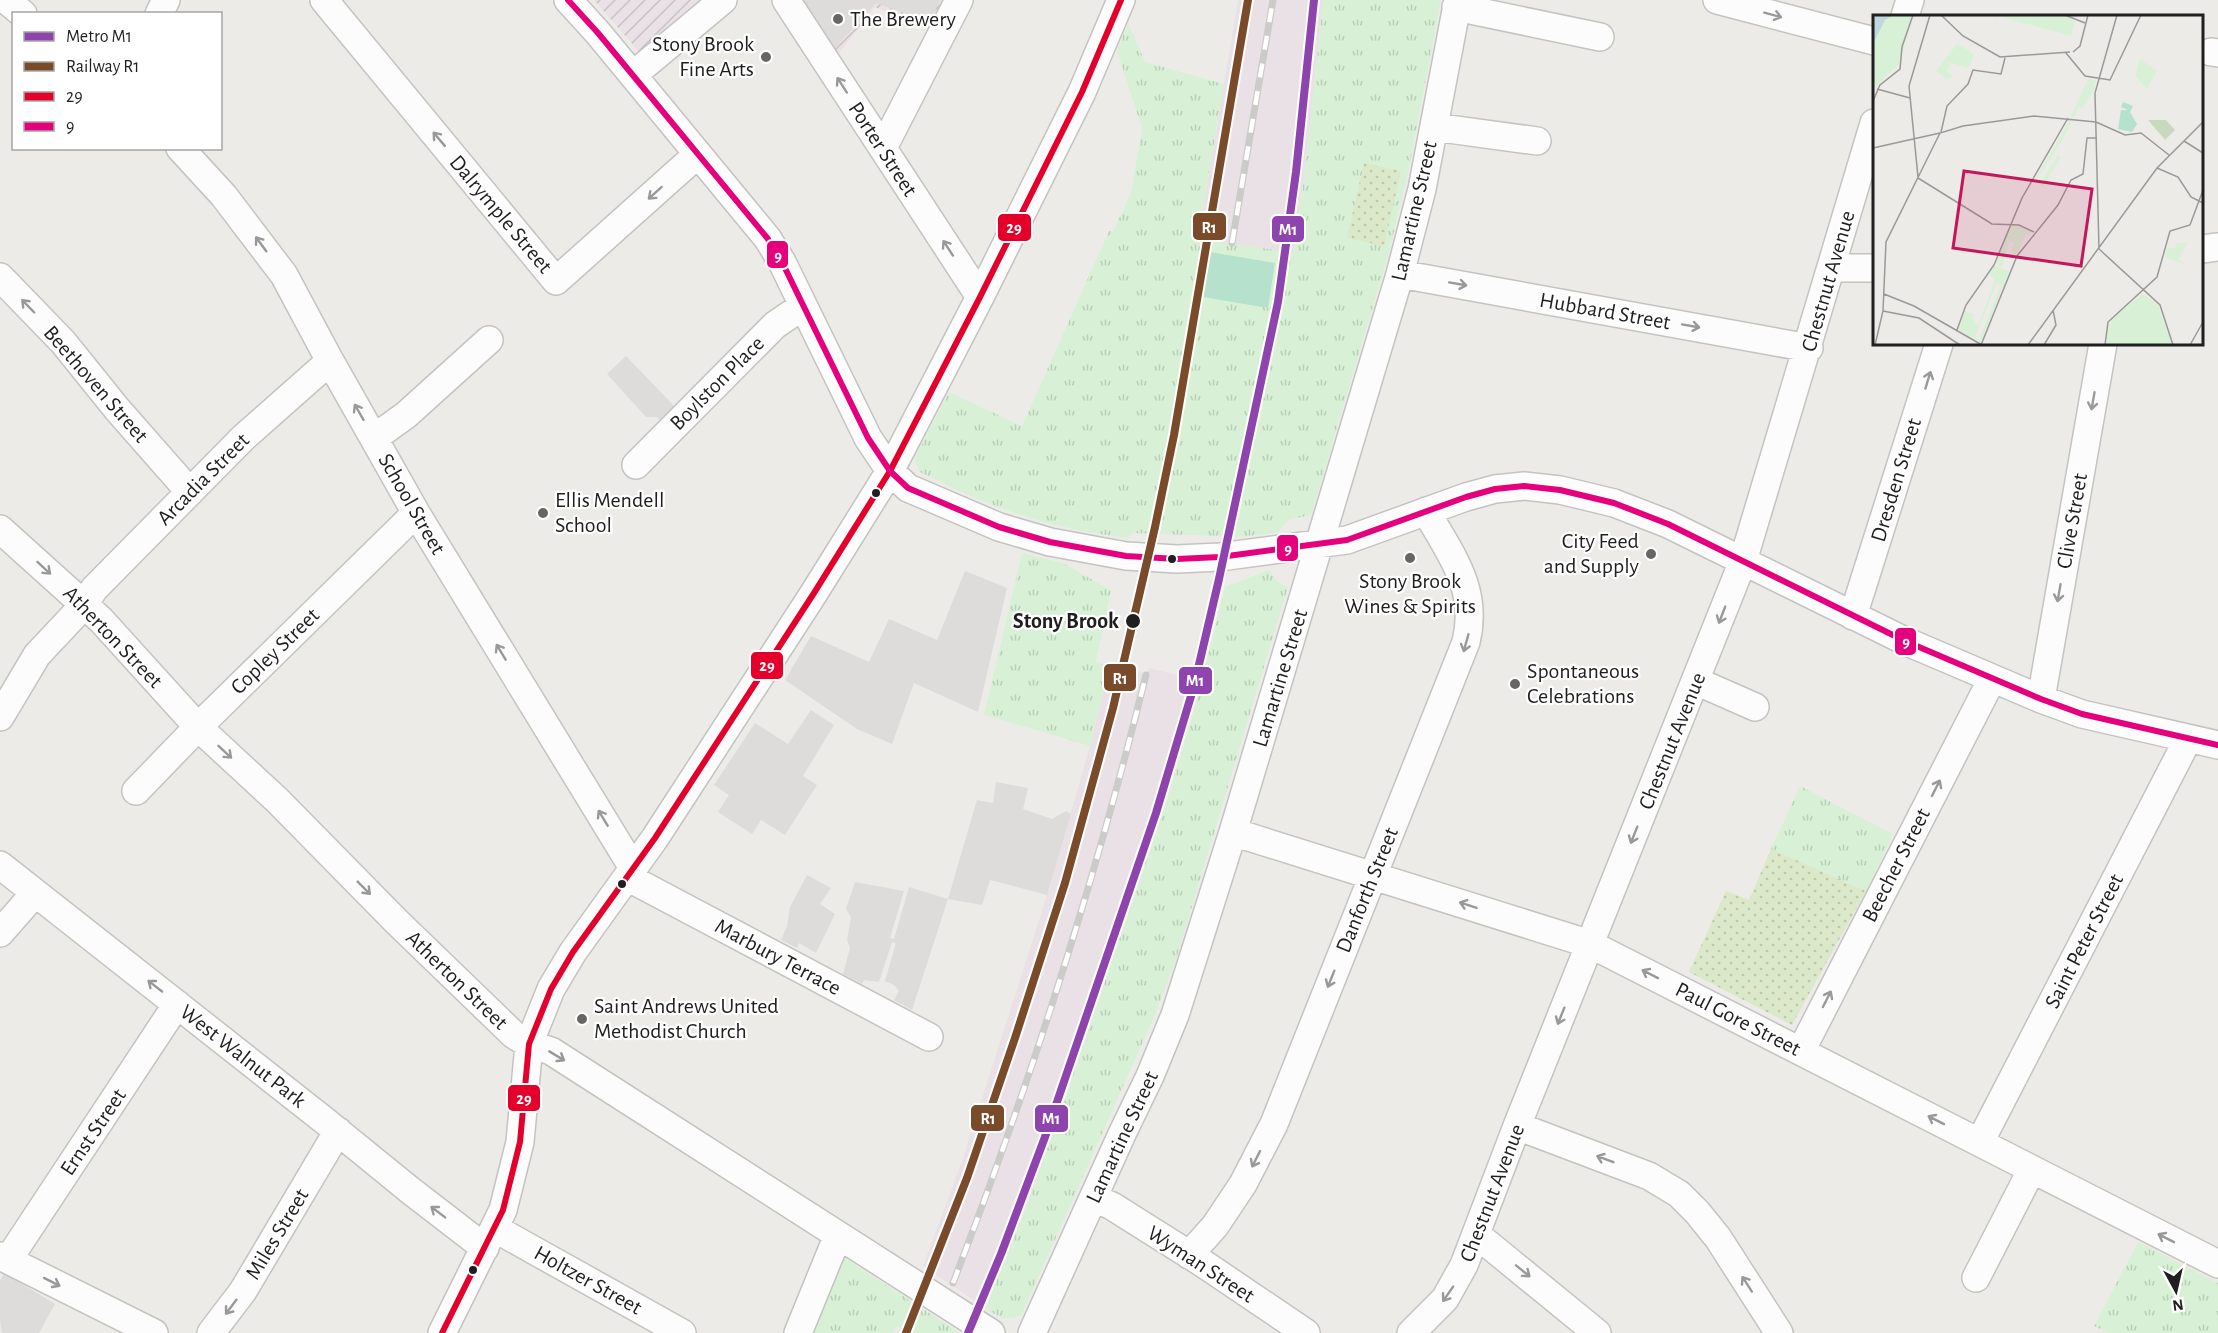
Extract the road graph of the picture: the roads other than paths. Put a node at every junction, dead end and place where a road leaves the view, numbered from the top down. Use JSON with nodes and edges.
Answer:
{"nodes":[{"id":1,"x":6,"y":0,"type":"edge"},
{"id":2,"x":324,"y":0,"type":"edge"},
{"id":3,"x":568,"y":0,"type":"edge"},
{"id":4,"x":723,"y":0,"type":"edge"},
{"id":5,"x":786,"y":0,"type":"edge"},
{"id":6,"x":959,"y":0,"type":"edge"},
{"id":7,"x":1121,"y":0,"type":"edge"},
{"id":8,"x":1717,"y":0,"type":"edge"},
{"id":9,"x":1910,"y":0,"type":"edge"},
{"id":10,"x":1457,"y":4,"type":"edge"},
{"id":11,"x":21,"y":12,"type":"edge"},
{"id":12,"x":1905,"y":15,"type":"edge"},
{"id":13,"x":1600,"y":37,"type":"dead end"},
{"id":14,"x":1873,"y":40,"type":"edge"},
{"id":15,"x":633,"y":75,"type":"junction"},
{"id":16,"x":1434,"y":127,"type":"junction"},
{"id":17,"x":1873,"y":130,"type":"edge"},
{"id":18,"x":1537,"y":141,"type":"dead end"},
{"id":19,"x":883,"y":148,"type":"junction"},
{"id":20,"x":182,"y":150,"type":"edge"},
{"id":21,"x":698,"y":154,"type":"junction"},
{"id":22,"x":2218,"y":247,"type":"edge"},
{"id":23,"x":2203,"y":249,"type":"edge"},
{"id":24,"x":1831,"y":268,"type":"junction"},
{"id":25,"x":1873,"y":268,"type":"edge"},
{"id":26,"x":1400,"y":274,"type":"junction"},
{"id":27,"x":0,"y":277,"type":"edge"},
{"id":28,"x":980,"y":297,"type":"junction"},
{"id":29,"x":803,"y":306,"type":"junction"},
{"id":30,"x":489,"y":340,"type":"dead end"},
{"id":31,"x":1939,"y":345,"type":"edge"},
{"id":32,"x":2103,"y":345,"type":"edge"},
{"id":33,"x":1809,"y":348,"type":"junction"},
{"id":34,"x":330,"y":361,"type":"junction"},
{"id":35,"x":374,"y":438,"type":"junction"},
{"id":36,"x":636,"y":465,"type":"dead end"},
{"id":37,"x":890,"y":471,"type":"junction"},
{"id":38,"x":190,"y":492,"type":"junction"},
{"id":39,"x":1426,"y":511,"type":"junction"},
{"id":40,"x":416,"y":513,"type":"junction"},
{"id":41,"x":0,"y":529,"type":"edge"},
{"id":42,"x":1319,"y":545,"type":"junction"},
{"id":43,"x":1743,"y":561,"type":"junction"},
{"id":44,"x":84,"y":605,"type":"junction"},
{"id":45,"x":1853,"y":616,"type":"junction"},
{"id":46,"x":1992,"y":679,"type":"junction"},
{"id":47,"x":1696,"y":681,"type":"junction"},
{"id":48,"x":2041,"y":699,"type":"junction"},
{"id":49,"x":1755,"y":707,"type":"dead end"},
{"id":50,"x":0,"y":717,"type":"edge"},
{"id":51,"x":198,"y":727,"type":"junction"},
{"id":52,"x":2188,"y":739,"type":"junction"},
{"id":53,"x":2218,"y":745,"type":"edge"},
{"id":54,"x":136,"y":791,"type":"dead end"},
{"id":55,"x":1233,"y":832,"type":"junction"},
{"id":56,"x":0,"y":865,"type":"edge"},
{"id":57,"x":630,"y":873,"type":"junction"},
{"id":58,"x":1373,"y":875,"type":"junction"},
{"id":59,"x":35,"y":893,"type":"junction"},
{"id":60,"x":0,"y":933,"type":"edge"},
{"id":61,"x":1590,"y":944,"type":"junction"},
{"id":62,"x":177,"y":1004,"type":"junction"},
{"id":63,"x":929,"y":1037,"type":"dead end"},
{"id":64,"x":529,"y":1044,"type":"junction"},
{"id":65,"x":1801,"y":1051,"type":"junction"},
{"id":66,"x":1517,"y":1126,"type":"junction"},
{"id":67,"x":338,"y":1131,"type":"junction"},
{"id":68,"x":1980,"y":1142,"type":"junction"},
{"id":69,"x":2032,"y":1169,"type":"junction"},
{"id":70,"x":1094,"y":1198,"type":"junction"},
{"id":71,"x":1477,"y":1234,"type":"junction"},
{"id":72,"x":838,"y":1235,"type":"junction"},
{"id":73,"x":489,"y":1238,"type":"junction"},
{"id":74,"x":1189,"y":1255,"type":"junction"},
{"id":75,"x":4,"y":1258,"type":"edge"},
{"id":76,"x":2218,"y":1264,"type":"edge"},
{"id":77,"x":1976,"y":1278,"type":"dead end"},
{"id":78,"x":154,"y":1333,"type":"edge"},
{"id":79,"x":211,"y":1333,"type":"edge"},
{"id":80,"x":441,"y":1333,"type":"edge"},
{"id":81,"x":682,"y":1333,"type":"edge"},
{"id":82,"x":798,"y":1333,"type":"edge"},
{"id":83,"x":992,"y":1333,"type":"edge"},
{"id":84,"x":1032,"y":1333,"type":"edge"},
{"id":85,"x":1306,"y":1333,"type":"edge"},
{"id":86,"x":1411,"y":1333,"type":"edge"},
{"id":87,"x":1597,"y":1333,"type":"edge"},
{"id":88,"x":1779,"y":1333,"type":"edge"}],
"edges":[{"from":1,"to":11,"type":"street"},
{"from":21,"to":2,"type":"street","name":"Dalrymple Street","one_way":true},
{"from":3,"to":15,"type":"street"},
{"from":4,"to":15,"type":"street"},
{"from":19,"to":5,"type":"street","name":"Porter Street","one_way":true},
{"from":6,"to":19,"type":"street"},
{"from":7,"to":28,"type":"street"},
{"from":8,"to":14,"type":"street","one_way":true},
{"from":9,"to":12,"type":"street"},
{"from":10,"to":13,"type":"street"},
{"from":10,"to":16,"type":"street","name":"Lamartine Street"},
{"from":15,"to":21,"type":"street"},
{"from":16,"to":18,"type":"street"},
{"from":16,"to":26,"type":"street","name":"Lamartine Street"},
{"from":17,"to":24,"type":"street","name":"Chestnut Avenue"},
{"from":28,"to":19,"type":"street","name":"Porter Street","one_way":true},
{"from":34,"to":20,"type":"street","name":"School Street","one_way":true},
{"from":21,"to":29,"type":"street"},
{"from":22,"to":23,"type":"street"},
{"from":24,"to":25,"type":"street"},
{"from":24,"to":33,"type":"street","name":"Chestnut Avenue"},
{"from":26,"to":33,"type":"street","name":"Hubbard Street","one_way":true},
{"from":26,"to":42,"type":"street","name":"Lamartine Street"},
{"from":38,"to":27,"type":"street","name":"Beethoven Street","one_way":true},
{"from":28,"to":37,"type":"street"},
{"from":29,"to":36,"type":"street","name":"Boylston Place"},
{"from":29,"to":37,"type":"street"},
{"from":30,"to":35,"type":"street"},
{"from":45,"to":31,"type":"street","name":"Dresden Street","one_way":true},
{"from":32,"to":48,"type":"street","name":"Clive Street","one_way":true},
{"from":33,"to":43,"type":"street","name":"Chestnut Avenue"},
{"from":35,"to":34,"type":"street","name":"School Street","one_way":true},
{"from":34,"to":38,"type":"street","name":"Arcadia Street"},
{"from":35,"to":40,"type":"street","name":"School Street"},
{"from":37,"to":42,"type":"street"},
{"from":37,"to":57,"type":"street"},
{"from":38,"to":44,"type":"street","name":"Arcadia Street"},
{"from":39,"to":42,"type":"street"},
{"from":39,"to":43,"type":"street"},
{"from":39,"to":58,"type":"street","name":"Danforth Street","one_way":true},
{"from":40,"to":51,"type":"street","name":"Copley Street"},
{"from":57,"to":40,"type":"street","name":"School Street","one_way":true},
{"from":41,"to":44,"type":"street","name":"Atherton Street","one_way":true},
{"from":42,"to":55,"type":"street","name":"Lamartine Street"},
{"from":43,"to":45,"type":"street"},
{"from":43,"to":47,"type":"street","name":"Chestnut Avenue","one_way":true},
{"from":44,"to":50,"type":"street","name":"Arcadia Street"},
{"from":44,"to":51,"type":"street","name":"Atherton Street"},
{"from":45,"to":46,"type":"street"},
{"from":46,"to":48,"type":"street"},
{"from":65,"to":46,"type":"street","name":"Beecher Street","one_way":true},
{"from":47,"to":49,"type":"street"},
{"from":47,"to":61,"type":"street","name":"Chestnut Avenue","one_way":true},
{"from":48,"to":52,"type":"street"},
{"from":51,"to":54,"type":"street","name":"Copley Street"},
{"from":51,"to":64,"type":"street","name":"Atherton Street","one_way":true},
{"from":52,"to":53,"type":"street"},
{"from":52,"to":68,"type":"street","name":"Saint Peter Street"},
{"from":55,"to":58,"type":"street","name":"Paul Gore Street"},
{"from":55,"to":70,"type":"street","name":"Lamartine Street"},
{"from":56,"to":59,"type":"street","name":"West Walnut Park"},
{"from":57,"to":63,"type":"street","name":"Marbury Terrace"},
{"from":57,"to":64,"type":"street"},
{"from":61,"to":58,"type":"street","name":"Paul Gore Street","one_way":true},
{"from":58,"to":74,"type":"street","name":"Danforth Street","one_way":true},
{"from":59,"to":60,"type":"street"},
{"from":62,"to":59,"type":"street","name":"West Walnut Park","one_way":true},
{"from":65,"to":61,"type":"street","name":"Paul Gore Street","one_way":true},
{"from":61,"to":66,"type":"street","name":"Chestnut Avenue","one_way":true},
{"from":62,"to":67,"type":"street","name":"West Walnut Park"},
{"from":62,"to":75,"type":"street","name":"Ernst Street"},
{"from":64,"to":72,"type":"street","name":"Atherton Street","one_way":true},
{"from":64,"to":73,"type":"street"},
{"from":68,"to":65,"type":"street","name":"Paul Gore Street","one_way":true},
{"from":66,"to":71,"type":"street","name":"Chestnut Avenue"},
{"from":88,"to":66,"type":"street","one_way":true},
{"from":73,"to":67,"type":"street","name":"West Walnut Park","one_way":true},
{"from":67,"to":79,"type":"street","name":"Miles Street","one_way":true},
{"from":68,"to":69,"type":"street","name":"Paul Gore Street"},
{"from":76,"to":69,"type":"street","name":"Paul Gore Street","one_way":true},
{"from":69,"to":77,"type":"street"},
{"from":70,"to":74,"type":"street","name":"Wyman Street"},
{"from":70,"to":84,"type":"street","name":"Lamartine Street"},
{"from":71,"to":86,"type":"street","name":"Chestnut Avenue","one_way":true},
{"from":71,"to":87,"type":"street","one_way":true},
{"from":72,"to":82,"type":"street"},
{"from":72,"to":83,"type":"street","name":"Atherton Street"},
{"from":73,"to":80,"type":"street"},
{"from":73,"to":81,"type":"street","name":"Holtzer Street"},
{"from":74,"to":85,"type":"street","name":"Wyman Street"},
{"from":75,"to":78,"type":"street","one_way":true}]}
